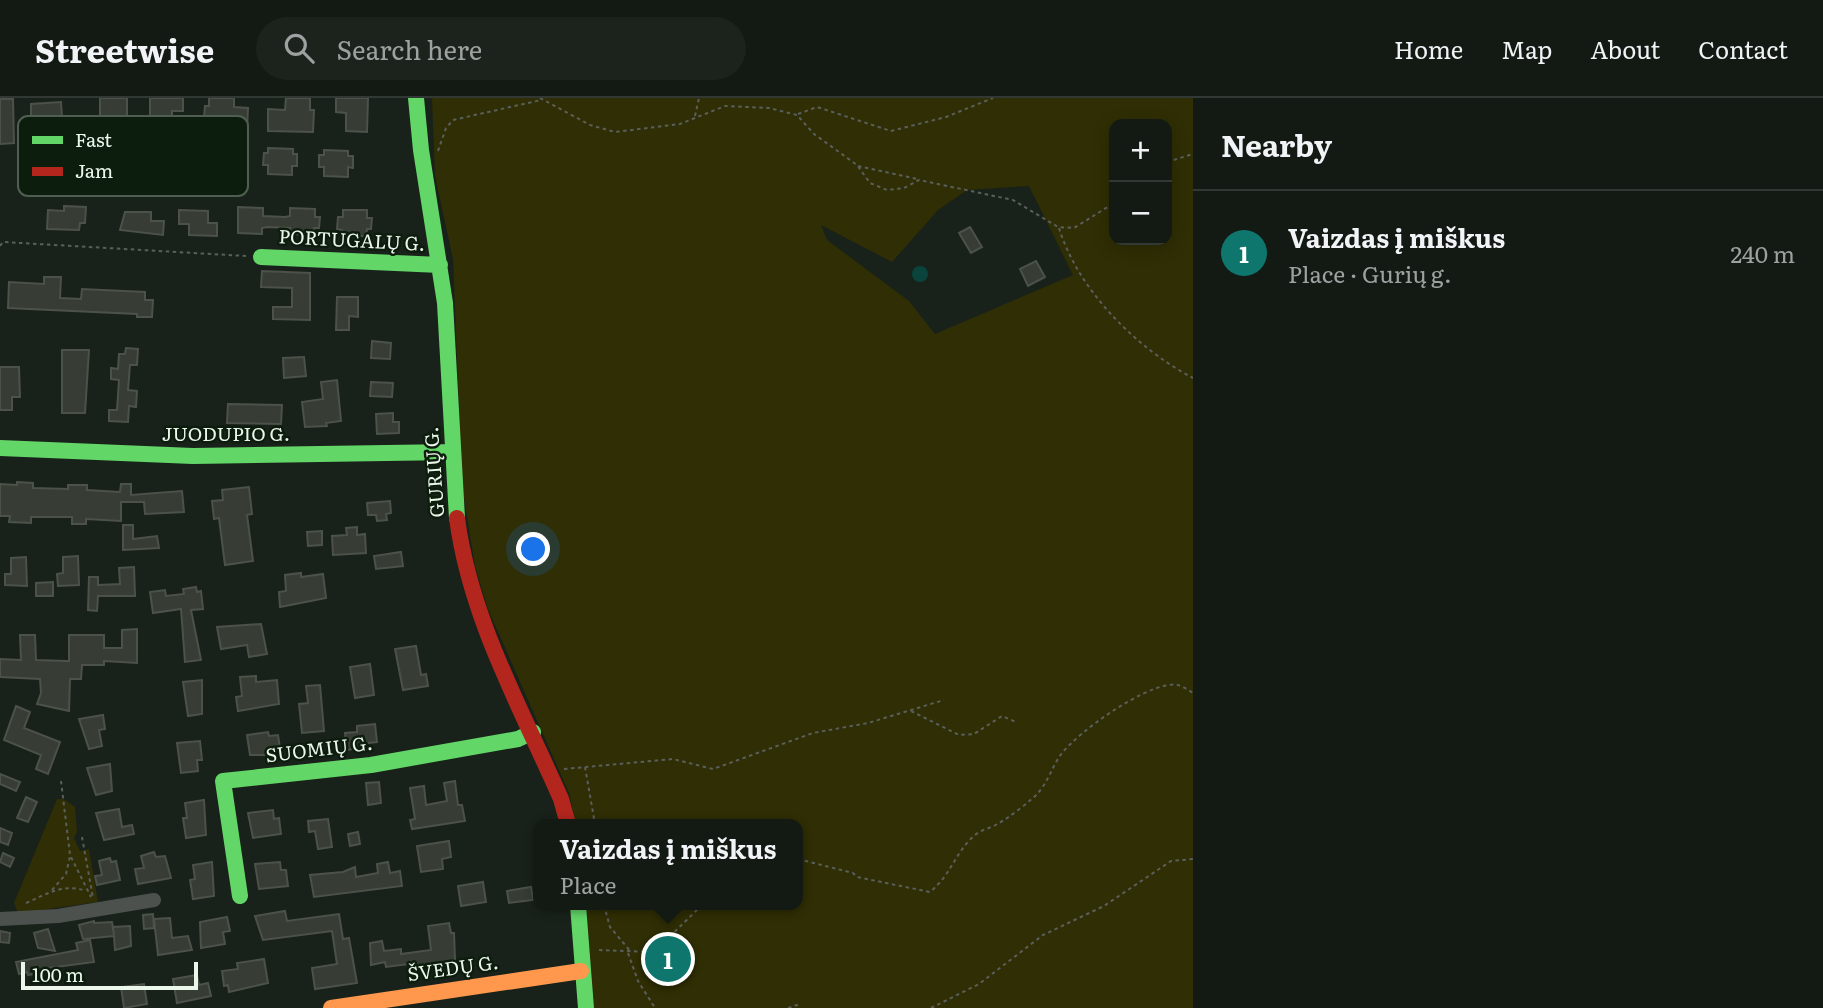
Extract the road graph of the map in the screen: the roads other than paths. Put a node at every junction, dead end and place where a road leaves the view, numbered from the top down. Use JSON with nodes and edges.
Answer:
{"nodes":[{"id":1,"x":416,"y":98,"type":"edge"},
{"id":2,"x":261,"y":257,"type":"road end"},
{"id":3,"x":440,"y":265,"type":"junction"},
{"id":4,"x":0,"y":448,"type":"edge"},
{"id":5,"x":452,"y":453,"type":"junction"},
{"id":6,"x":533,"y":733,"type":"junction"},
{"id":7,"x":566,"y":819,"type":"edge"},
{"id":8,"x":240,"y":896,"type":"dead end"},
{"id":9,"x":154,"y":900,"type":"dead end"},
{"id":10,"x":578,"y":910,"type":"edge"},
{"id":11,"x":0,"y":919,"type":"edge"},
{"id":12,"x":581,"y":971,"type":"junction"},
{"id":13,"x":405,"y":1002,"type":"edge"},
{"id":14,"x":331,"y":1008,"type":"edge"},
{"id":15,"x":586,"y":1008,"type":"edge"}],
"edges":[{"from":1,"to":3,"type":"street","name":"GURIŲ G."},
{"from":2,"to":3,"type":"street","name":"PORTUGALŲ G."},
{"from":3,"to":5,"type":"street","name":"GURIŲ G."},
{"from":4,"to":5,"type":"street","name":"JUODUPIO G."},
{"from":5,"to":6,"type":"street","name":"GURIŲ G."},
{"from":6,"to":7,"type":"street","name":"GURIŲ G."},
{"from":6,"to":8,"type":"street","name":"SUOMIŲ G."},
{"from":9,"to":11,"type":"street"},
{"from":10,"to":12,"type":"street"},
{"from":12,"to":13,"type":"street","name":"ŠVEDŲ G."},
{"from":12,"to":15,"type":"street"},
{"from":13,"to":14,"type":"street","name":"ŠVEDŲ G."}]}
